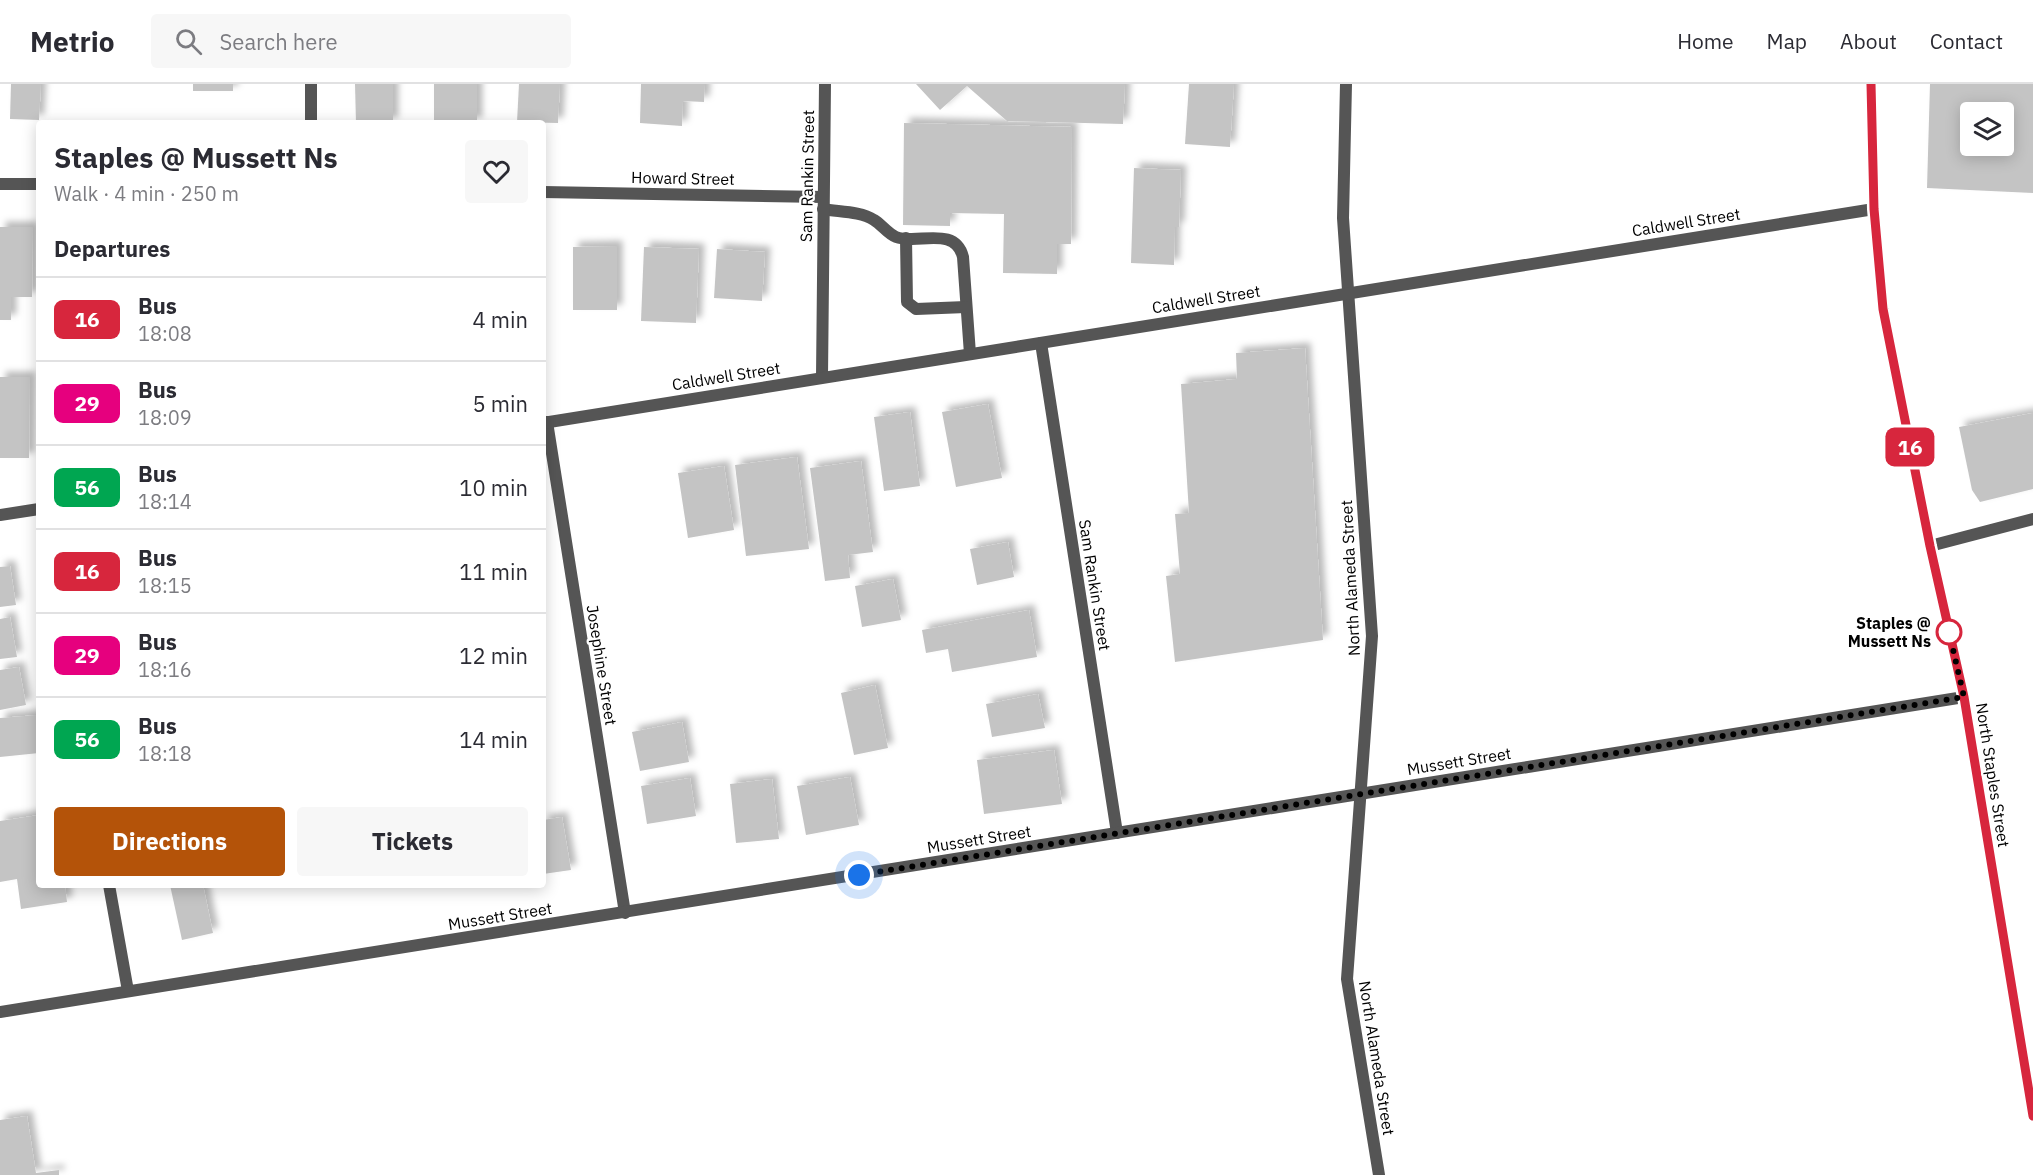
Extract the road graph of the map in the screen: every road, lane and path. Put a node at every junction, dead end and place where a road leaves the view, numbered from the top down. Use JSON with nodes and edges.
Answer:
{"nodes":[{"id":1,"x":311,"y":84,"type":"edge"},
{"id":2,"x":825,"y":84,"type":"edge"},
{"id":3,"x":1346,"y":84,"type":"edge"},
{"id":4,"x":1871,"y":84,"type":"edge"},
{"id":5,"x":311,"y":120,"type":"edge"},
{"id":6,"x":0,"y":184,"type":"edge"},
{"id":7,"x":36,"y":184,"type":"edge"},
{"id":8,"x":546,"y":192,"type":"edge"},
{"id":9,"x":823,"y":203,"type":"junction"},
{"id":10,"x":1874,"y":209,"type":"junction"},
{"id":11,"x":906,"y":238,"type":"junction"},
{"id":12,"x":1349,"y":293,"type":"junction"},
{"id":13,"x":966,"y":307,"type":"junction"},
{"id":14,"x":1041,"y":342,"type":"junction"},
{"id":15,"x":970,"y":354,"type":"junction"},
{"id":16,"x":822,"y":377,"type":"junction"},
{"id":17,"x":546,"y":423,"type":"edge"},
{"id":18,"x":546,"y":429,"type":"edge"},
{"id":19,"x":36,"y":509,"type":"edge"},
{"id":20,"x":0,"y":515,"type":"edge"},
{"id":21,"x":2033,"y":519,"type":"edge"},
{"id":22,"x":1930,"y":546,"type":"junction"},
{"id":23,"x":1964,"y":697,"type":"junction"},
{"id":24,"x":1362,"y":793,"type":"junction"},
{"id":25,"x":1117,"y":833,"type":"junction"},
{"id":26,"x":110,"y":888,"type":"edge"},
{"id":27,"x":625,"y":913,"type":"junction"},
{"id":28,"x":128,"y":991,"type":"junction"},
{"id":29,"x":0,"y":1012,"type":"edge"},
{"id":30,"x":2033,"y":1116,"type":"edge"},
{"id":31,"x":1379,"y":1175,"type":"edge"}],
"edges":[{"from":1,"to":5,"type":"street"},
{"from":2,"to":9,"type":"street","name":"Sam Rankin Street"},
{"from":3,"to":12,"type":"street","name":"North Alameda Street"},
{"from":4,"to":10,"type":"main road","name":"North Staples Street"},
{"from":6,"to":7,"type":"street"},
{"from":8,"to":9,"type":"street","name":"Howard Street"},
{"from":9,"to":11,"type":"street","name":"Howard Street"},
{"from":9,"to":16,"type":"street","name":"Sam Rankin Street"},
{"from":10,"to":12,"type":"street","name":"Caldwell Street"},
{"from":10,"to":22,"type":"main road","name":"North Staples Street"},
{"from":11,"to":13,"type":"street"},
{"from":11,"to":13,"type":"street"},
{"from":12,"to":14,"type":"street","name":"Caldwell Street"},
{"from":12,"to":24,"type":"street","name":"North Alameda Street"},
{"from":13,"to":15,"type":"street"},
{"from":14,"to":15,"type":"street","name":"Caldwell Street"},
{"from":14,"to":25,"type":"street","name":"Sam Rankin Street"},
{"from":15,"to":16,"type":"street","name":"Caldwell Street"},
{"from":16,"to":17,"type":"street","name":"Caldwell Street"},
{"from":18,"to":27,"type":"street","name":"Josephine Street"},
{"from":19,"to":20,"type":"street"},
{"from":21,"to":22,"type":"street"},
{"from":22,"to":23,"type":"main road","name":"North Staples Street"},
{"from":23,"to":24,"type":"street","name":"Mussett Street"},
{"from":23,"to":30,"type":"main road","name":"North Staples Street"},
{"from":24,"to":25,"type":"street","name":"Mussett Street"},
{"from":24,"to":31,"type":"street","name":"North Alameda Street"},
{"from":25,"to":27,"type":"street","name":"Mussett Street"},
{"from":26,"to":28,"type":"street"},
{"from":27,"to":28,"type":"street","name":"Mussett Street"},
{"from":28,"to":29,"type":"street","name":"Mussett Street"}]}
